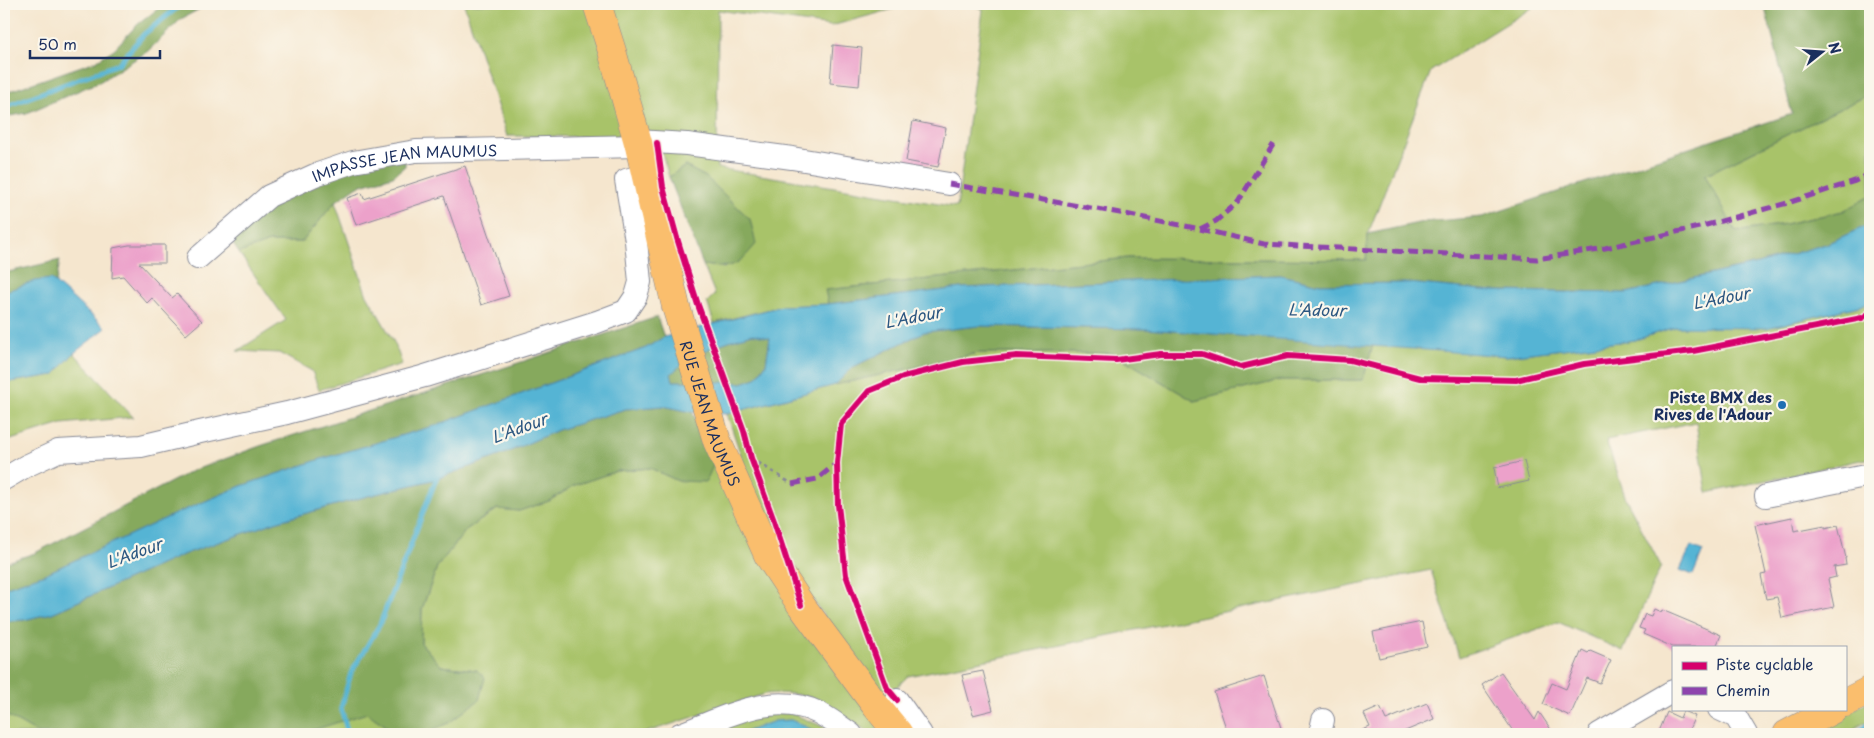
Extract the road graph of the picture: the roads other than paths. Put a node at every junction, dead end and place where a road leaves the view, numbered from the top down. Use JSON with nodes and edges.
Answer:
{"nodes":[{"id":1,"x":597,"y":4,"type":"edge"},
{"id":2,"x":638,"y":143,"type":"junction"},
{"id":3,"x":646,"y":175,"type":"junction"},
{"id":4,"x":949,"y":184,"type":"dead end"},
{"id":5,"x":198,"y":258,"type":"dead end"},
{"id":6,"x":1870,"y":475,"type":"edge"},
{"id":7,"x":4,"y":479,"type":"edge"},
{"id":8,"x":1766,"y":496,"type":"dead end"},
{"id":9,"x":1870,"y":690,"type":"edge"},
{"id":10,"x":1672,"y":692,"type":"edge"},
{"id":11,"x":897,"y":700,"type":"dead end"},
{"id":12,"x":1846,"y":702,"type":"edge"},
{"id":13,"x":1721,"y":710,"type":"edge"},
{"id":14,"x":1832,"y":710,"type":"edge"},
{"id":15,"x":680,"y":734,"type":"edge"},
{"id":16,"x":851,"y":734,"type":"edge"},
{"id":17,"x":899,"y":734,"type":"edge"},
{"id":18,"x":921,"y":734,"type":"edge"},
{"id":19,"x":1599,"y":734,"type":"edge"},
{"id":20,"x":1746,"y":734,"type":"edge"},
{"id":21,"x":1787,"y":734,"type":"edge"}],
"edges":[{"from":1,"to":2,"type":"main road","name":"RUE JEAN MAUMUS"},
{"from":2,"to":3,"type":"main road","name":"RUE JEAN MAUMUS"},
{"from":2,"to":4,"type":"street","name":"IMPASSE JEAN MAUMUS"},
{"from":2,"to":5,"type":"street","name":"IMPASSE JEAN MAUMUS"},
{"from":3,"to":7,"type":"street"},
{"from":3,"to":17,"type":"main road","name":"RUE JEAN MAUMUS"},
{"from":6,"to":8,"type":"street"},
{"from":9,"to":12,"type":"main road"},
{"from":10,"to":19,"type":"street"},
{"from":11,"to":18,"type":"street"},
{"from":13,"to":20,"type":"street"},
{"from":14,"to":21,"type":"main road"},
{"from":15,"to":16,"type":"street"}]}
